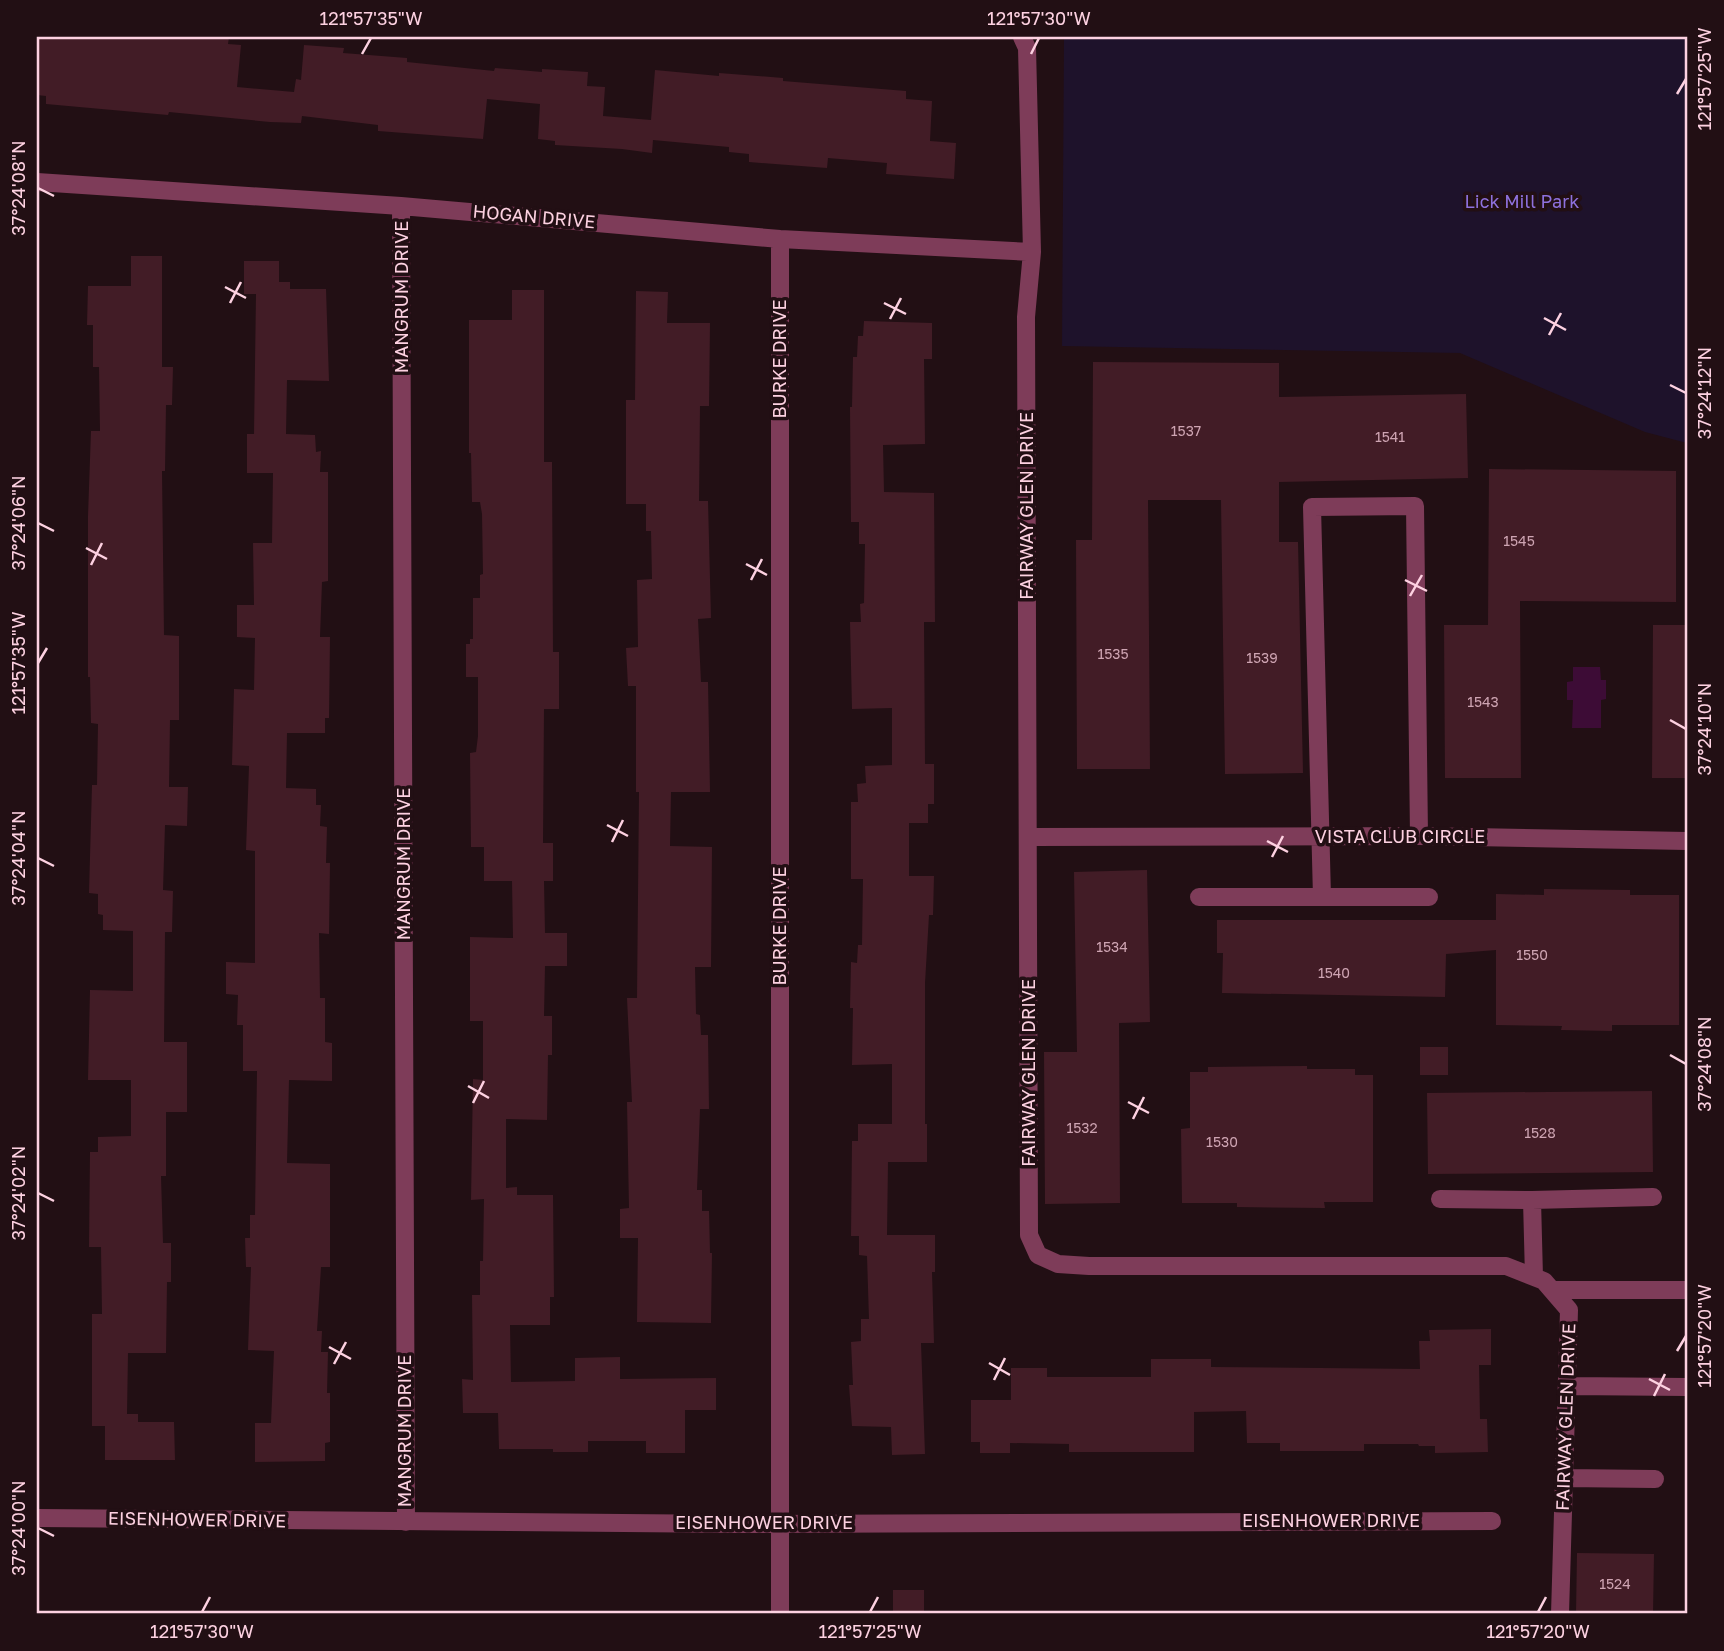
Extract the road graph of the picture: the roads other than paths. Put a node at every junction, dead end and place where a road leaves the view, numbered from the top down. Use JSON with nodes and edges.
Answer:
{"nodes":[{"id":1,"x":1022,"y":37,"type":"edge"},
{"id":2,"x":37,"y":182,"type":"edge"},
{"id":3,"x":401,"y":206,"type":"junction"},
{"id":4,"x":780,"y":239,"type":"junction"},
{"id":5,"x":1032,"y":252,"type":"junction"},
{"id":6,"x":1419,"y":836,"type":"junction"},
{"id":7,"x":1029,"y":837,"type":"junction"},
{"id":8,"x":1321,"y":837,"type":"junction"},
{"id":9,"x":1687,"y":841,"type":"edge"},
{"id":10,"x":1199,"y":897,"type":"dead end"},
{"id":11,"x":1322,"y":897,"type":"junction"},
{"id":12,"x":1429,"y":897,"type":"dead end"},
{"id":13,"x":1653,"y":1197,"type":"dead end"},
{"id":14,"x":1440,"y":1199,"type":"dead end"},
{"id":15,"x":1532,"y":1200,"type":"junction"},
{"id":16,"x":1534,"y":1277,"type":"junction"},
{"id":17,"x":1553,"y":1290,"type":"junction"},
{"id":18,"x":1687,"y":1290,"type":"edge"},
{"id":19,"x":1567,"y":1386,"type":"junction"},
{"id":20,"x":1687,"y":1387,"type":"edge"},
{"id":21,"x":1564,"y":1478,"type":"junction"},
{"id":22,"x":1655,"y":1479,"type":"dead end"},
{"id":23,"x":37,"y":1518,"type":"edge"},
{"id":24,"x":1492,"y":1521,"type":"dead end"},
{"id":25,"x":406,"y":1522,"type":"junction"},
{"id":26,"x":780,"y":1524,"type":"junction"},
{"id":27,"x":780,"y":1614,"type":"edge"},
{"id":28,"x":1560,"y":1614,"type":"edge"}],
"edges":[{"from":1,"to":5,"type":"street","name":"FAIRWAY GLEN DRIVE"},
{"from":2,"to":3,"type":"street","name":"HOGAN DRIVE"},
{"from":3,"to":4,"type":"street","name":"HOGAN DRIVE"},
{"from":3,"to":25,"type":"street","name":"MANGRUM DRIVE"},
{"from":4,"to":5,"type":"street","name":"HOGAN DRIVE"},
{"from":4,"to":26,"type":"street","name":"BURKE DRIVE"},
{"from":5,"to":7,"type":"street","name":"FAIRWAY GLEN DRIVE"},
{"from":6,"to":8,"type":"street","name":"VISTA CLUB CIRCLE"},
{"from":6,"to":8,"type":"street"},
{"from":6,"to":9,"type":"street","name":"VISTA CLUB CIRCLE"},
{"from":7,"to":8,"type":"street","name":"VISTA CLUB CIRCLE"},
{"from":7,"to":16,"type":"street","name":"FAIRWAY GLEN DRIVE"},
{"from":8,"to":11,"type":"street"},
{"from":10,"to":11,"type":"street"},
{"from":11,"to":12,"type":"street"},
{"from":13,"to":15,"type":"street"},
{"from":14,"to":15,"type":"street"},
{"from":15,"to":16,"type":"street"},
{"from":16,"to":17,"type":"street","name":"FAIRWAY GLEN DRIVE"},
{"from":17,"to":18,"type":"street"},
{"from":17,"to":19,"type":"street","name":"FAIRWAY GLEN DRIVE"},
{"from":19,"to":20,"type":"street"},
{"from":19,"to":21,"type":"street","name":"FAIRWAY GLEN DRIVE"},
{"from":21,"to":22,"type":"street"},
{"from":21,"to":28,"type":"street","name":"FAIRWAY GLEN DRIVE"},
{"from":23,"to":25,"type":"street","name":"EISENHOWER DRIVE"},
{"from":24,"to":26,"type":"street","name":"EISENHOWER DRIVE"},
{"from":25,"to":26,"type":"street","name":"EISENHOWER DRIVE"},
{"from":26,"to":27,"type":"street","name":"BURKE DRIVE"}]}
